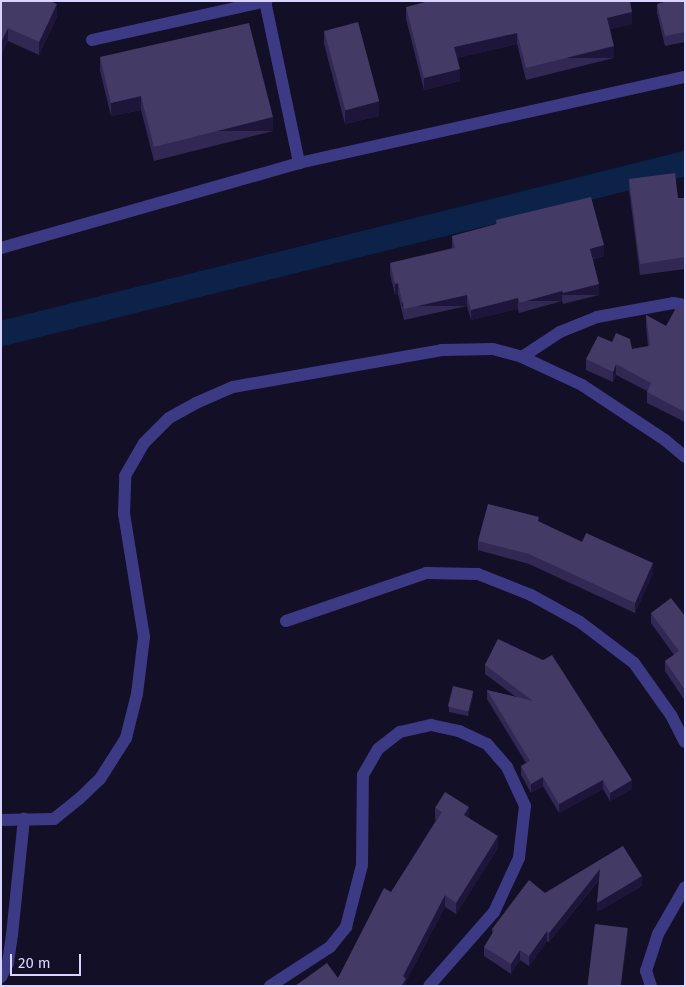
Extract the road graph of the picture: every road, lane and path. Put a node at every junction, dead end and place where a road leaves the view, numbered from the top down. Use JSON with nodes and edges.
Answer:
{"nodes":[{"id":1,"x":266,"y":1,"type":"edge"},
{"id":2,"x":92,"y":40,"type":"dead end"},
{"id":3,"x":685,"y":77,"type":"edge"},
{"id":4,"x":299,"y":163,"type":"junction"},
{"id":5,"x":1,"y":248,"type":"edge"},
{"id":6,"x":685,"y":305,"type":"edge"},
{"id":7,"x":522,"y":357,"type":"junction"},
{"id":8,"x":685,"y":457,"type":"edge"},
{"id":9,"x":286,"y":621,"type":"dead end"},
{"id":10,"x":685,"y":742,"type":"edge"},
{"id":11,"x":24,"y":819,"type":"junction"},
{"id":12,"x":1,"y":820,"type":"edge"},
{"id":13,"x":685,"y":887,"type":"edge"},
{"id":14,"x":1,"y":977,"type":"edge"},
{"id":15,"x":270,"y":986,"type":"edge"},
{"id":16,"x":429,"y":986,"type":"edge"},
{"id":17,"x":651,"y":986,"type":"edge"}],
"edges":[{"from":1,"to":2,"type":"street"},
{"from":1,"to":4,"type":"street"},
{"from":3,"to":4,"type":"street"},
{"from":4,"to":5,"type":"street"},
{"from":6,"to":7,"type":"street"},
{"from":7,"to":8,"type":"street"},
{"from":7,"to":11,"type":"street"},
{"from":9,"to":10,"type":"street"},
{"from":11,"to":12,"type":"street"},
{"from":11,"to":14,"type":"street"},
{"from":13,"to":17,"type":"street"},
{"from":15,"to":16,"type":"street"}]}
